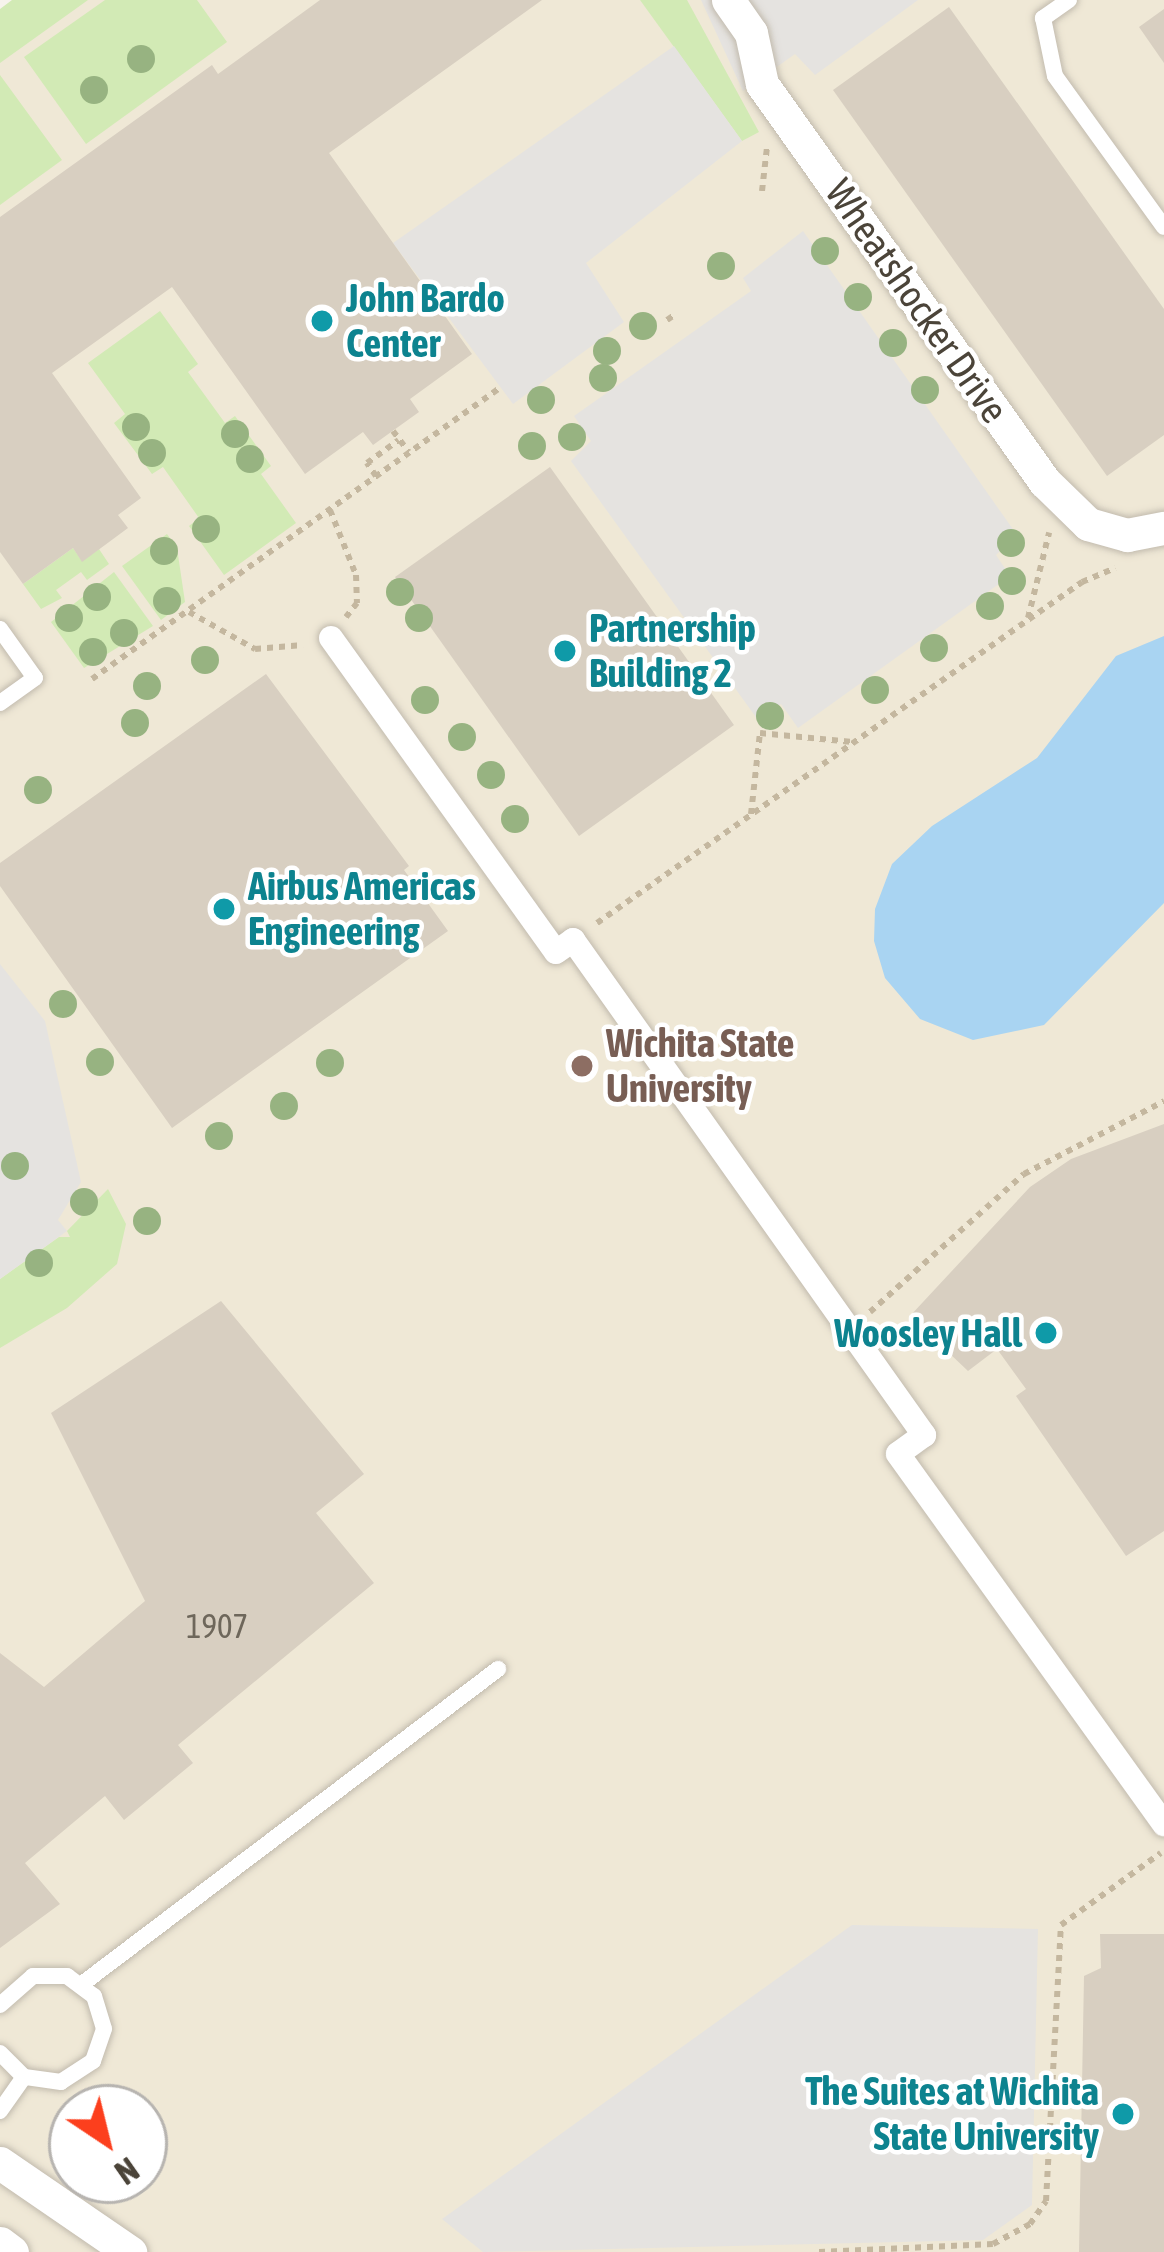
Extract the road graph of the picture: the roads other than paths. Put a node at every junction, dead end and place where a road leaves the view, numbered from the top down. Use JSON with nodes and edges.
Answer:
{"nodes":[{"id":1,"x":728,"y":0,"type":"edge"},
{"id":2,"x":1069,"y":0,"type":"edge"},
{"id":3,"x":1164,"y":227,"type":"edge"},
{"id":4,"x":1164,"y":528,"type":"edge"},
{"id":5,"x":0,"y":629,"type":"edge"},
{"id":6,"x":331,"y":638,"type":"road end"},
{"id":7,"x":0,"y":703,"type":"edge"},
{"id":8,"x":499,"y":1669,"type":"dead end"},
{"id":9,"x":1164,"y":1824,"type":"edge"},
{"id":10,"x":82,"y":1984,"type":"junction"},
{"id":11,"x":0,"y":2005,"type":"edge"},
{"id":12,"x":0,"y":2053,"type":"edge"},
{"id":13,"x":24,"y":2078,"type":"junction"},
{"id":14,"x":0,"y":2111,"type":"edge"},
{"id":15,"x":0,"y":2163,"type":"edge"},
{"id":16,"x":0,"y":2243,"type":"edge"},
{"id":17,"x":12,"y":2252,"type":"edge"},
{"id":18,"x":130,"y":2252,"type":"edge"}],
"edges":[{"from":1,"to":4,"type":"street","name":"Wheatshocker Drive"},
{"from":2,"to":3,"type":"lane"},
{"from":5,"to":7,"type":"lane"},
{"from":6,"to":9,"type":"street"},
{"from":8,"to":10,"type":"lane"},
{"from":10,"to":11,"type":"lane"},
{"from":10,"to":13,"type":"lane"},
{"from":12,"to":13,"type":"lane"},
{"from":13,"to":14,"type":"lane"},
{"from":15,"to":18,"type":"street"},
{"from":16,"to":17,"type":"street"}]}
